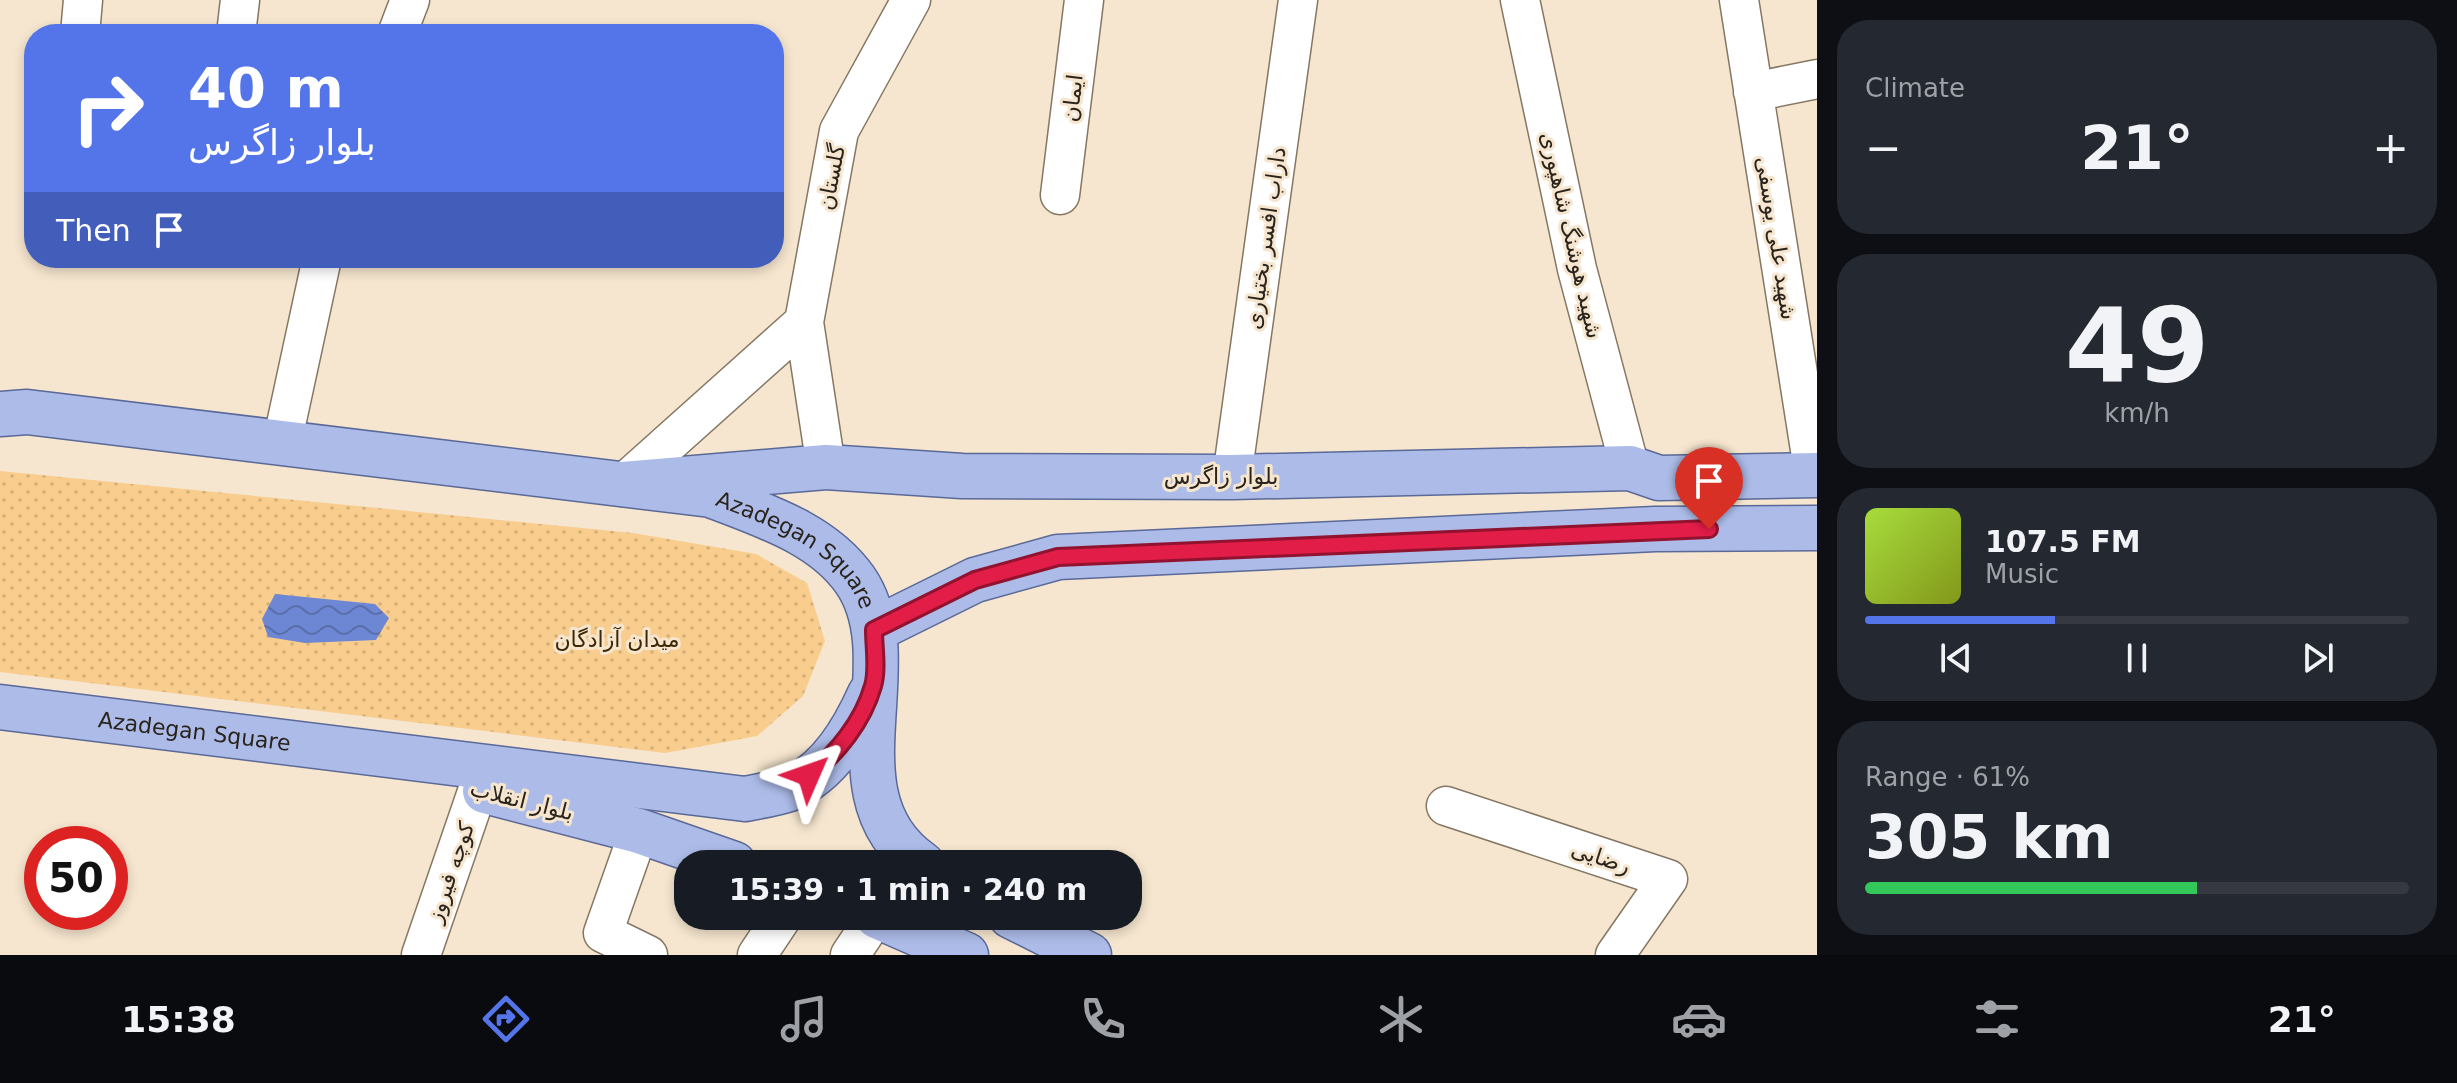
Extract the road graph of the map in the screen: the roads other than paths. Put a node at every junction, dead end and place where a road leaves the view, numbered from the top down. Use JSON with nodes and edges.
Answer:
{"nodes":[{"id":1,"x":83,"y":0,"type":"edge"},
{"id":2,"x":240,"y":0,"type":"edge"},
{"id":3,"x":410,"y":0,"type":"edge"},
{"id":4,"x":911,"y":0,"type":"edge"},
{"id":5,"x":1084,"y":0,"type":"edge"},
{"id":6,"x":1298,"y":0,"type":"edge"},
{"id":7,"x":1520,"y":0,"type":"edge"},
{"id":8,"x":1739,"y":0,"type":"edge"},
{"id":9,"x":81,"y":24,"type":"edge"},
{"id":10,"x":237,"y":24,"type":"edge"},
{"id":11,"x":401,"y":24,"type":"edge"},
{"id":12,"x":1817,"y":79,"type":"edge"},
{"id":13,"x":1753,"y":92,"type":"junction"},
{"id":14,"x":1060,"y":195,"type":"dead end"},
{"id":15,"x":320,"y":268,"type":"edge"},
{"id":16,"x":804,"y":322,"type":"junction"},
{"id":17,"x":9,"y":408,"type":"edge"},
{"id":18,"x":282,"y":443,"type":"junction"},
{"id":19,"x":826,"y":467,"type":"junction"},
{"id":20,"x":1630,"y":468,"type":"junction"},
{"id":21,"x":1816,"y":475,"type":"edge"},
{"id":22,"x":1232,"y":477,"type":"junction"},
{"id":23,"x":623,"y":484,"type":"junction"},
{"id":24,"x":1817,"y":528,"type":"edge"},
{"id":25,"x":874,"y":630,"type":"junction"},
{"id":26,"x":874,"y":684,"type":"junction"},
{"id":27,"x":0,"y":707,"type":"edge"},
{"id":28,"x":308,"y":746,"type":"junction"},
{"id":29,"x":478,"y":789,"type":"junction"},
{"id":30,"x":1446,"y":806,"type":"dead end"},
{"id":31,"x":639,"y":831,"type":"junction"},
{"id":32,"x":694,"y":850,"type":"edge"},
{"id":33,"x":904,"y":850,"type":"edge"},
{"id":34,"x":841,"y":930,"type":"edge"},
{"id":35,"x":867,"y":930,"type":"edge"},
{"id":36,"x":908,"y":930,"type":"edge"},
{"id":37,"x":1039,"y":930,"type":"edge"},
{"id":38,"x":421,"y":955,"type":"edge"},
{"id":39,"x":648,"y":955,"type":"edge"},
{"id":40,"x":824,"y":955,"type":"edge"},
{"id":41,"x":850,"y":955,"type":"edge"},
{"id":42,"x":966,"y":955,"type":"edge"},
{"id":43,"x":1089,"y":955,"type":"edge"},
{"id":44,"x":1615,"y":955,"type":"edge"}],
"edges":[{"from":1,"to":9,"type":"street"},
{"from":2,"to":10,"type":"street"},
{"from":3,"to":11,"type":"street"},
{"from":4,"to":16,"type":"street","name":"گلستان"},
{"from":5,"to":14,"type":"street","name":"ایمان"},
{"from":6,"to":22,"type":"street","name":"داراب افسر بختیاری"},
{"from":7,"to":20,"type":"street","name":"شهید هوشنگ شاهپوری"},
{"from":8,"to":13,"type":"street","name":"شهید علی یوسفی"},
{"from":12,"to":13,"type":"street"},
{"from":13,"to":21,"type":"street","name":"شهید علی یوسفی"},
{"from":15,"to":18,"type":"street"},
{"from":16,"to":19,"type":"street","name":"گلستان"},
{"from":16,"to":23,"type":"street"},
{"from":17,"to":18,"type":"main road","name":"Azadegan Square"},
{"from":18,"to":23,"type":"main road","name":"Azadegan Square"},
{"from":19,"to":22,"type":"main road","name":"بلوار زاگرس"},
{"from":19,"to":23,"type":"main road","name":"بلوار زاگرس"},
{"from":20,"to":21,"type":"main road","name":"بلوار زاگرس"},
{"from":20,"to":22,"type":"main road","name":"بلوار زاگرس"},
{"from":23,"to":25,"type":"main road","name":"Azadegan Square"},
{"from":24,"to":25,"type":"main road"},
{"from":25,"to":26,"type":"main road","name":"Azadegan Square"},
{"from":26,"to":28,"type":"main road","name":"Azadegan Square"},
{"from":26,"to":33,"type":"main road"},
{"from":27,"to":28,"type":"main road","name":"Azadegan Square"},
{"from":28,"to":29,"type":"main road","name":"بلوار انقلاب"},
{"from":29,"to":31,"type":"main road","name":"بلوار انقلاب"},
{"from":29,"to":38,"type":"street","name":"کوچه فیروز"},
{"from":30,"to":44,"type":"street","name":"رضایی"},
{"from":31,"to":32,"type":"main road","name":"بلوار انقلاب"},
{"from":31,"to":39,"type":"street"},
{"from":34,"to":40,"type":"street"},
{"from":35,"to":41,"type":"street"},
{"from":36,"to":42,"type":"main road"},
{"from":37,"to":43,"type":"main road"}]}
